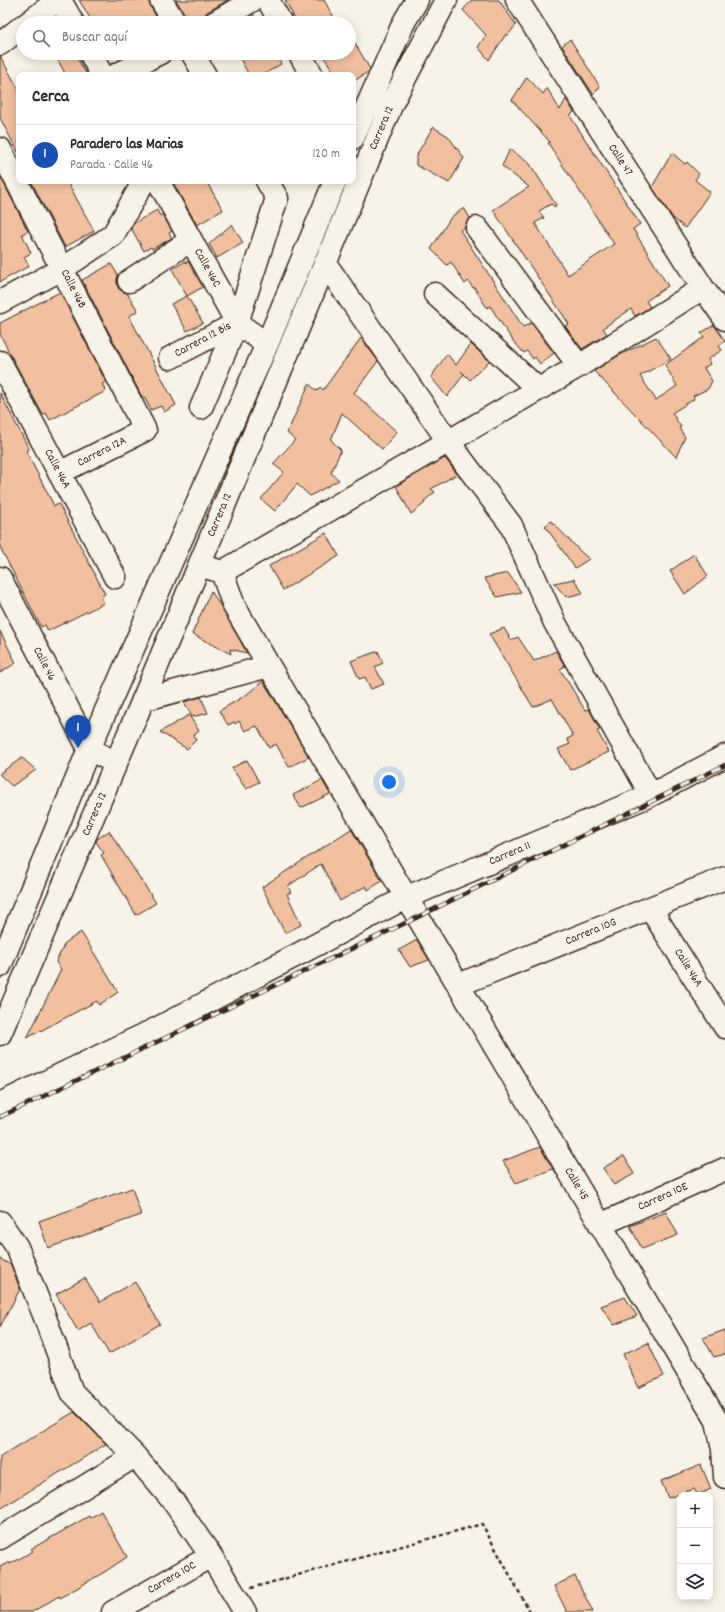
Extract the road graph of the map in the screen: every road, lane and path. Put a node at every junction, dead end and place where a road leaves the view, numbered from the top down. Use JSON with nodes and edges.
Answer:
{"nodes":[{"id":1,"x":59,"y":0,"type":"edge"},
{"id":2,"x":161,"y":0,"type":"edge"},
{"id":3,"x":253,"y":0,"type":"edge"},
{"id":4,"x":268,"y":0,"type":"edge"},
{"id":5,"x":417,"y":0,"type":"edge"},
{"id":6,"x":446,"y":0,"type":"edge"},
{"id":7,"x":517,"y":0,"type":"edge"},
{"id":8,"x":37,"y":16,"type":"edge"},
{"id":9,"x":69,"y":16,"type":"edge"},
{"id":10,"x":171,"y":16,"type":"edge"},
{"id":11,"x":226,"y":16,"type":"edge"},
{"id":12,"x":277,"y":16,"type":"edge"},
{"id":13,"x":16,"y":31,"type":"edge"},
{"id":14,"x":0,"y":44,"type":"edge"},
{"id":15,"x":94,"y":60,"type":"edge"},
{"id":16,"x":146,"y":60,"type":"edge"},
{"id":17,"x":196,"y":60,"type":"edge"},
{"id":18,"x":303,"y":60,"type":"edge"},
{"id":19,"x":100,"y":72,"type":"edge"},
{"id":20,"x":122,"y":72,"type":"edge"},
{"id":21,"x":203,"y":72,"type":"edge"},
{"id":22,"x":310,"y":72,"type":"edge"},
{"id":23,"x":356,"y":131,"type":"edge"},
{"id":24,"x":0,"y":149,"type":"edge"},
{"id":25,"x":16,"y":180,"type":"edge"},
{"id":26,"x":18,"y":184,"type":"edge"},
{"id":27,"x":142,"y":184,"type":"edge"},
{"id":28,"x":160,"y":184,"type":"edge"},
{"id":29,"x":334,"y":184,"type":"edge"},
{"id":30,"x":272,"y":190,"type":"edge"},
{"id":31,"x":477,"y":228,"type":"dead end"},
{"id":32,"x":191,"y":240,"type":"junction"},
{"id":33,"x":325,"y":263,"type":"junction"},
{"id":34,"x":62,"y":269,"type":"junction"},
{"id":35,"x":129,"y":281,"type":"dead end"},
{"id":36,"x":703,"y":288,"type":"junction"},
{"id":37,"x":436,"y":294,"type":"dead end"},
{"id":38,"x":0,"y":302,"type":"edge"},
{"id":39,"x":725,"y":319,"type":"edge"},
{"id":40,"x":237,"y":323,"type":"junction"},
{"id":41,"x":267,"y":344,"type":"junction"},
{"id":42,"x":170,"y":358,"type":"dead end"},
{"id":43,"x":0,"y":362,"type":"edge"},
{"id":44,"x":579,"y":366,"type":"junction"},
{"id":45,"x":538,"y":389,"type":"junction"},
{"id":46,"x":200,"y":408,"type":"dead end"},
{"id":47,"x":144,"y":430,"type":"joint"},
{"id":48,"x":448,"y":441,"type":"junction"},
{"id":49,"x":59,"y":473,"type":"junction"},
{"id":50,"x":199,"y":565,"type":"junction"},
{"id":51,"x":222,"y":572,"type":"junction"},
{"id":52,"x":115,"y":576,"type":"dead end"},
{"id":53,"x":0,"y":578,"type":"edge"},
{"id":54,"x":269,"y":666,"type":"junction"},
{"id":55,"x":144,"y":700,"type":"junction"},
{"id":56,"x":89,"y":750,"type":"junction"},
{"id":57,"x":725,"y":756,"type":"edge"},
{"id":58,"x":116,"y":763,"type":"junction"},
{"id":59,"x":651,"y":795,"type":"junction"},
{"id":60,"x":725,"y":878,"type":"edge"},
{"id":61,"x":405,"y":898,"type":"junction"},
{"id":62,"x":650,"y":908,"type":"junction"},
{"id":63,"x":0,"y":966,"type":"edge"},
{"id":64,"x":458,"y":985,"type":"junction"},
{"id":65,"x":725,"y":1027,"type":"edge"},
{"id":66,"x":0,"y":1034,"type":"edge"},
{"id":67,"x":0,"y":1104,"type":"edge"},
{"id":68,"x":725,"y":1169,"type":"edge"},
{"id":69,"x":0,"y":1222,"type":"edge"},
{"id":70,"x":600,"y":1225,"type":"junction"},
{"id":71,"x":724,"y":1450,"type":"edge"},
{"id":72,"x":135,"y":1456,"type":"junction"},
{"id":73,"x":725,"y":1477,"type":"edge"},
{"id":74,"x":0,"y":1538,"type":"edge"},
{"id":75,"x":211,"y":1556,"type":"junction"},
{"id":76,"x":234,"y":1592,"type":"junction"},
{"id":77,"x":112,"y":1612,"type":"edge"},
{"id":78,"x":245,"y":1612,"type":"edge"},
{"id":79,"x":530,"y":1612,"type":"edge"}],
"edges":[{"from":1,"to":8,"type":"street"},
{"from":1,"to":9,"type":"street"},
{"from":2,"to":10,"type":"street"},
{"from":3,"to":11,"type":"street"},
{"from":4,"to":12,"type":"street"},
{"from":5,"to":23,"type":"street","name":"Carrera 12"},
{"from":6,"to":33,"type":"street","name":"Carrera 12"},
{"from":7,"to":36,"type":"street","name":"Calle 47"},
{"from":13,"to":14,"type":"street"},
{"from":15,"to":19,"type":"street"},
{"from":16,"to":20,"type":"street"},
{"from":17,"to":21,"type":"street"},
{"from":18,"to":22,"type":"street"},
{"from":24,"to":25,"type":"street","name":"Calle 46B"},
{"from":26,"to":34,"type":"street","name":"Calle 46B"},
{"from":27,"to":34,"type":"street"},
{"from":28,"to":32,"type":"street","name":"Calle 46C"},
{"from":29,"to":41,"type":"street","name":"Carrera 12"},
{"from":30,"to":40,"type":"street"},
{"from":31,"to":44,"type":"street"},
{"from":32,"to":35,"type":"street"},
{"from":32,"to":40,"type":"street","name":"Calle 46C"},
{"from":33,"to":48,"type":"street"},
{"from":33,"to":50,"type":"street","name":"Carrera 12"},
{"from":34,"to":38,"type":"street"},
{"from":34,"to":47,"type":"street","name":"Calle 46B"},
{"from":36,"to":39,"type":"street","name":"Calle 47"},
{"from":36,"to":44,"type":"street"},
{"from":37,"to":45,"type":"street"},
{"from":40,"to":41,"type":"street","name":"Calle 46C"},
{"from":40,"to":42,"type":"street","name":"Carrera 12 Bis"},
{"from":40,"to":46,"type":"street"},
{"from":41,"to":56,"type":"street","name":"Carrera 12"},
{"from":43,"to":49,"type":"street","name":"Calle 46A"},
{"from":44,"to":45,"type":"street"},
{"from":45,"to":48,"type":"street"},
{"from":47,"to":49,"type":"street","name":"Carrera 12A"},
{"from":48,"to":51,"type":"street"},
{"from":48,"to":59,"type":"street"},
{"from":49,"to":52,"type":"street","name":"Calle 46A"},
{"from":50,"to":51,"type":"street"},
{"from":50,"to":55,"type":"street","name":"Carrera 12"},
{"from":51,"to":54,"type":"street","name":"Calle 45"},
{"from":53,"to":56,"type":"street","name":"Calle 46"},
{"from":54,"to":55,"type":"street"},
{"from":54,"to":61,"type":"street","name":"Calle 45"},
{"from":55,"to":58,"type":"street","name":"Carrera 12"},
{"from":56,"to":58,"type":"street"},
{"from":56,"to":63,"type":"street","name":"Carrera 12"},
{"from":57,"to":59,"type":"street","name":"Carrera 11"},
{"from":58,"to":66,"type":"street","name":"Carrera 12"},
{"from":59,"to":61,"type":"street","name":"Carrera 11"},
{"from":60,"to":62,"type":"street","name":"Carrera 10G"},
{"from":61,"to":64,"type":"street","name":"Calle 45"},
{"from":61,"to":67,"type":"street","name":"Carrera 11"},
{"from":62,"to":64,"type":"street","name":"Carrera 10G"},
{"from":62,"to":65,"type":"street","name":"Calle 46A"},
{"from":64,"to":70,"type":"street","name":"Calle 45"},
{"from":68,"to":70,"type":"street","name":"Carrera 10E"},
{"from":69,"to":72,"type":"street"},
{"from":70,"to":71,"type":"street","name":"Calle 45"},
{"from":71,"to":73,"type":"street","name":"Calle 45"},
{"from":72,"to":74,"type":"street"},
{"from":72,"to":75,"type":"street"},
{"from":75,"to":76,"type":"street"},
{"from":75,"to":77,"type":"street","name":"Carrera 10C"},
{"from":76,"to":78,"type":"street"},
{"from":76,"to":79,"type":"path"}]}
